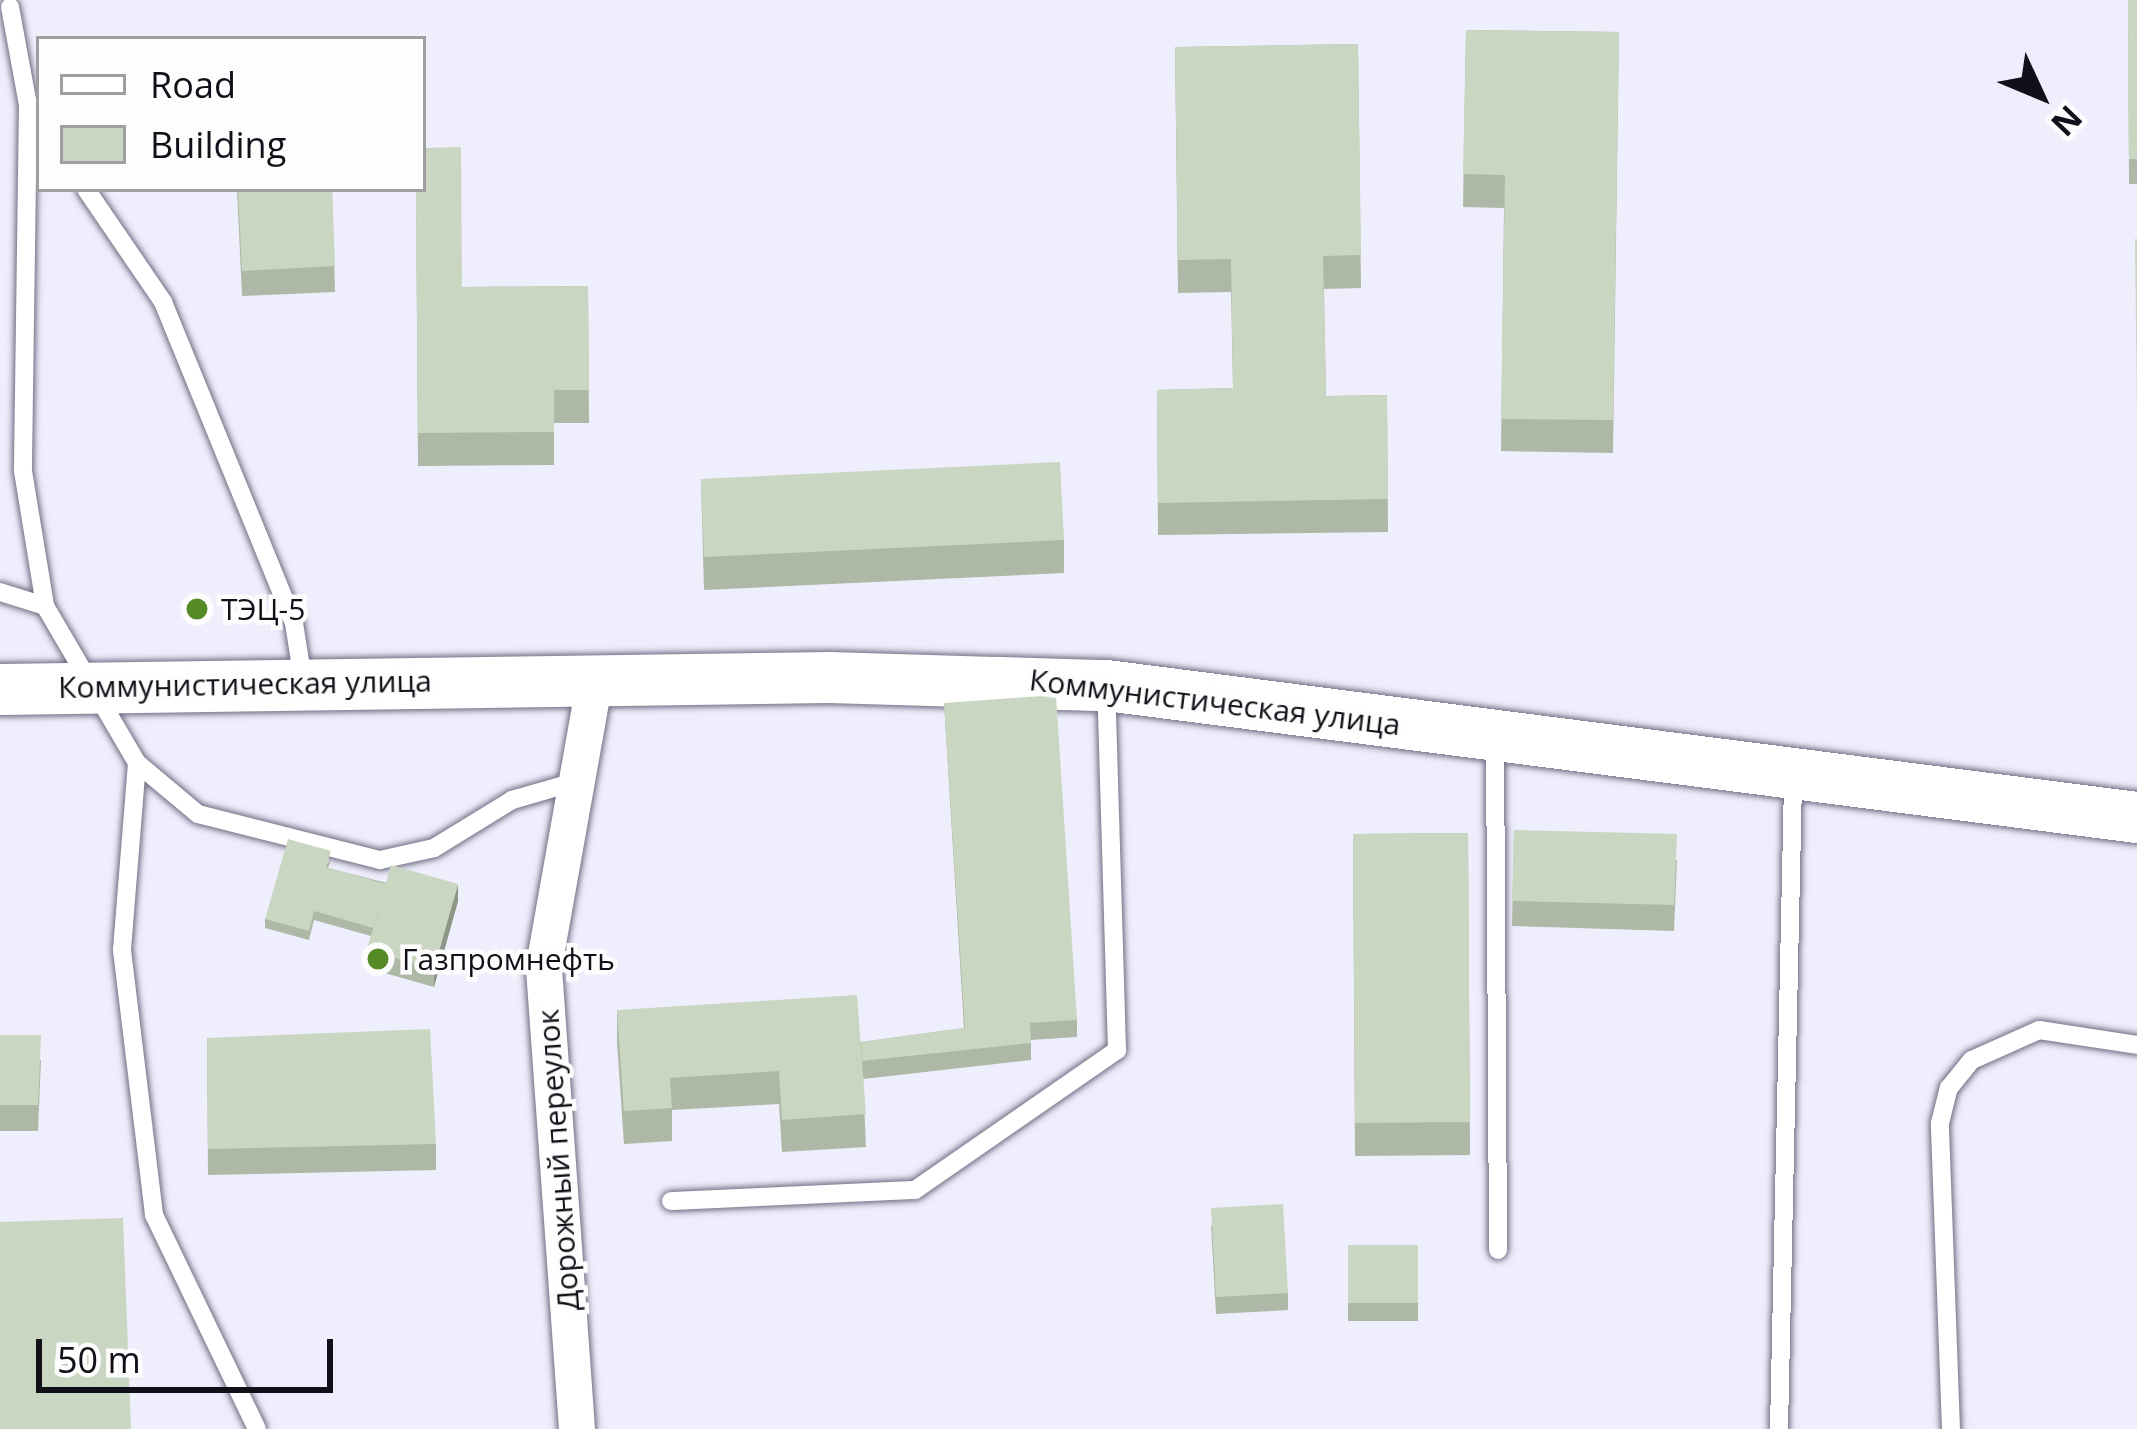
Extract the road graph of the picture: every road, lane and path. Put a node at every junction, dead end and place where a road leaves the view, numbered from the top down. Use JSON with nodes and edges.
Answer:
{"nodes":[{"id":1,"x":10,"y":8,"type":"dead end"},
{"id":2,"x":34,"y":113,"type":"edge"},
{"id":3,"x":88,"y":192,"type":"edge"},
{"id":4,"x":0,"y":592,"type":"edge"},
{"id":5,"x":44,"y":606,"type":"junction"},
{"id":6,"x":303,"y":680,"type":"junction"},
{"id":7,"x":595,"y":680,"type":"junction"},
{"id":8,"x":1106,"y":685,"type":"junction"},
{"id":9,"x":100,"y":687,"type":"junction"},
{"id":10,"x":0,"y":689,"type":"edge"},
{"id":11,"x":1496,"y":736,"type":"junction"},
{"id":12,"x":137,"y":763,"type":"junction"},
{"id":13,"x":1793,"y":781,"type":"junction"},
{"id":14,"x":571,"y":783,"type":"junction"},
{"id":15,"x":2137,"y":817,"type":"edge"},
{"id":16,"x":2137,"y":1045,"type":"edge"},
{"id":17,"x":671,"y":1201,"type":"dead end"},
{"id":18,"x":1498,"y":1250,"type":"dead end"},
{"id":19,"x":257,"y":1429,"type":"edge"},
{"id":20,"x":577,"y":1429,"type":"edge"},
{"id":21,"x":1779,"y":1429,"type":"edge"},
{"id":22,"x":1951,"y":1429,"type":"edge"}],
"edges":[{"from":1,"to":2,"type":"lane"},
{"from":2,"to":5,"type":"lane"},
{"from":3,"to":6,"type":"lane"},
{"from":4,"to":5,"type":"lane"},
{"from":5,"to":9,"type":"lane"},
{"from":6,"to":7,"type":"main road","name":"Коммунистическая улица"},
{"from":6,"to":9,"type":"main road","name":"Коммунистическая улица"},
{"from":7,"to":8,"type":"main road","name":"Коммунистическая улица"},
{"from":7,"to":14,"type":"street","name":"Дорожный переулок"},
{"from":8,"to":11,"type":"main road","name":"Коммунистическая улица"},
{"from":8,"to":17,"type":"lane"},
{"from":9,"to":10,"type":"main road","name":"Коммунистическая улица"},
{"from":9,"to":12,"type":"lane"},
{"from":11,"to":13,"type":"main road","name":"Коммунистическая улица"},
{"from":11,"to":18,"type":"lane"},
{"from":12,"to":14,"type":"lane"},
{"from":12,"to":19,"type":"lane"},
{"from":13,"to":15,"type":"main road","name":"Коммунистическая улица"},
{"from":13,"to":21,"type":"lane"},
{"from":14,"to":20,"type":"street","name":"Дорожный переулок"},
{"from":16,"to":22,"type":"lane"}]}
